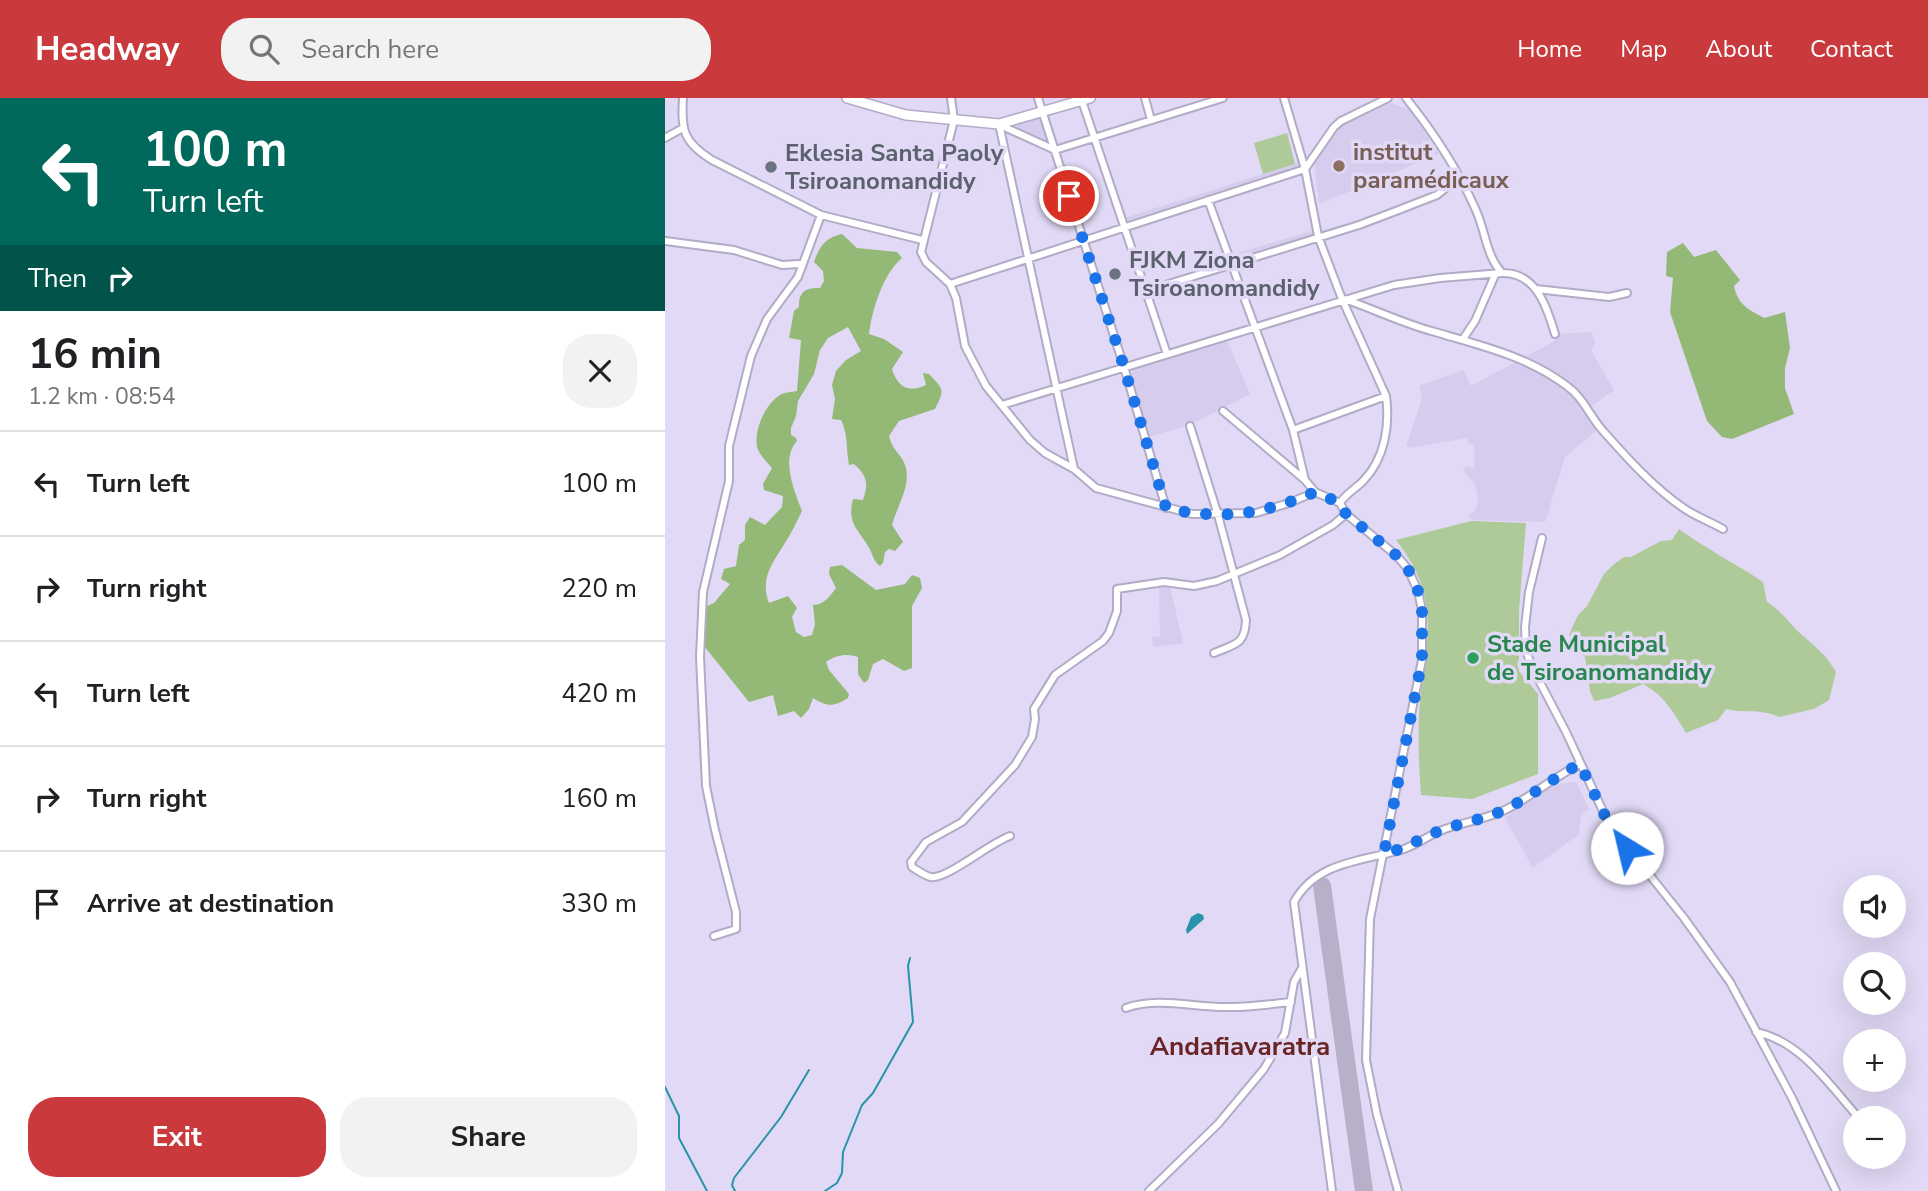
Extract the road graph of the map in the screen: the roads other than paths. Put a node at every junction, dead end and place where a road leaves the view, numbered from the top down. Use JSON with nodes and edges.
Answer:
{"nodes":[{"id":1,"x":683,"y":98,"type":"edge"},
{"id":2,"x":847,"y":98,"type":"edge"},
{"id":3,"x":950,"y":98,"type":"edge"},
{"id":4,"x":1038,"y":98,"type":"edge"},
{"id":5,"x":1145,"y":98,"type":"edge"},
{"id":6,"x":1223,"y":98,"type":"edge"},
{"id":7,"x":1284,"y":98,"type":"edge"},
{"id":8,"x":1388,"y":98,"type":"edge"},
{"id":9,"x":1403,"y":98,"type":"edge"},
{"id":10,"x":1085,"y":99,"type":"edge"},
{"id":11,"x":1043,"y":111,"type":"junction"},
{"id":12,"x":954,"y":120,"type":"junction"},
{"id":13,"x":1151,"y":120,"type":"junction"},
{"id":14,"x":999,"y":124,"type":"junction"},
{"id":15,"x":683,"y":128,"type":"junction"},
{"id":16,"x":665,"y":138,"type":"edge"},
{"id":17,"x":1094,"y":138,"type":"junction"},
{"id":18,"x":1055,"y":150,"type":"junction"},
{"id":19,"x":1305,"y":169,"type":"junction"},
{"id":20,"x":1456,"y":172,"type":"junction"},
{"id":21,"x":1208,"y":200,"type":"junction"},
{"id":22,"x":821,"y":215,"type":"junction"},
{"id":23,"x":1124,"y":228,"type":"junction"},
{"id":24,"x":1318,"y":236,"type":"junction"},
{"id":25,"x":922,"y":240,"type":"junction"},
{"id":26,"x":1082,"y":241,"type":"junction"},
{"id":27,"x":665,"y":242,"type":"edge"},
{"id":28,"x":1028,"y":259,"type":"junction"},
{"id":29,"x":1231,"y":263,"type":"junction"},
{"id":30,"x":799,"y":264,"type":"dead end"},
{"id":31,"x":1499,"y":274,"type":"junction"},
{"id":32,"x":950,"y":285,"type":"junction"},
{"id":33,"x":1536,"y":289,"type":"junction"},
{"id":34,"x":1146,"y":291,"type":"junction"},
{"id":35,"x":1627,"y":293,"type":"dead end"},
{"id":36,"x":1342,"y":299,"type":"junction"},
{"id":37,"x":1255,"y":326,"type":"junction"},
{"id":38,"x":1555,"y":334,"type":"dead end"},
{"id":39,"x":1462,"y":339,"type":"junction"},
{"id":40,"x":1167,"y":354,"type":"junction"},
{"id":41,"x":1124,"y":367,"type":"junction"},
{"id":42,"x":1056,"y":388,"type":"junction"},
{"id":43,"x":1386,"y":396,"type":"junction"},
{"id":44,"x":1002,"y":405,"type":"junction"},
{"id":45,"x":1223,"y":411,"type":"dead end"},
{"id":46,"x":1190,"y":426,"type":"dead end"},
{"id":47,"x":1293,"y":430,"type":"junction"},
{"id":48,"x":1074,"y":469,"type":"junction"},
{"id":49,"x":1305,"y":480,"type":"junction"},
{"id":50,"x":1315,"y":492,"type":"junction"},
{"id":51,"x":1340,"y":503,"type":"junction"},
{"id":52,"x":1166,"y":508,"type":"junction"},
{"id":53,"x":1346,"y":514,"type":"junction"},
{"id":54,"x":1219,"y":515,"type":"junction"},
{"id":55,"x":1723,"y":529,"type":"dead end"},
{"id":56,"x":1542,"y":538,"type":"dead end"},
{"id":57,"x":1234,"y":573,"type":"junction"},
{"id":58,"x":1214,"y":653,"type":"dead end"},
{"id":59,"x":1580,"y":764,"type":"junction"},
{"id":60,"x":1010,"y":836,"type":"dead end"},
{"id":61,"x":1384,"y":854,"type":"junction"},
{"id":62,"x":714,"y":936,"type":"dead end"},
{"id":63,"x":1302,"y":968,"type":"junction"},
{"id":64,"x":1291,"y":1002,"type":"junction"},
{"id":65,"x":1126,"y":1008,"type":"dead end"},
{"id":66,"x":1756,"y":1032,"type":"junction"},
{"id":67,"x":1848,"y":1106,"type":"edge"},
{"id":68,"x":1149,"y":1191,"type":"edge"},
{"id":69,"x":1332,"y":1191,"type":"edge"},
{"id":70,"x":1398,"y":1191,"type":"edge"},
{"id":71,"x":1836,"y":1191,"type":"edge"}],
"edges":[{"from":1,"to":15,"type":"street"},
{"from":2,"to":12,"type":"main road"},
{"from":3,"to":12,"type":"street"},
{"from":4,"to":11,"type":"street"},
{"from":5,"to":13,"type":"street"},
{"from":6,"to":13,"type":"street"},
{"from":7,"to":19,"type":"street"},
{"from":8,"to":19,"type":"street"},
{"from":9,"to":20,"type":"street"},
{"from":10,"to":11,"type":"main road"},
{"from":10,"to":17,"type":"street"},
{"from":11,"to":14,"type":"main road"},
{"from":11,"to":18,"type":"street"},
{"from":12,"to":14,"type":"main road"},
{"from":12,"to":25,"type":"street"},
{"from":13,"to":17,"type":"street"},
{"from":14,"to":18,"type":"street"},
{"from":14,"to":28,"type":"street"},
{"from":15,"to":16,"type":"street"},
{"from":15,"to":22,"type":"street"},
{"from":17,"to":18,"type":"street"},
{"from":17,"to":23,"type":"street"},
{"from":18,"to":26,"type":"street"},
{"from":19,"to":21,"type":"street"},
{"from":19,"to":24,"type":"street"},
{"from":20,"to":24,"type":"street"},
{"from":20,"to":31,"type":"street"},
{"from":21,"to":23,"type":"street"},
{"from":21,"to":29,"type":"street"},
{"from":22,"to":25,"type":"street"},
{"from":22,"to":62,"type":"street"},
{"from":23,"to":26,"type":"street"},
{"from":23,"to":34,"type":"street"},
{"from":24,"to":29,"type":"street"},
{"from":24,"to":36,"type":"street"},
{"from":25,"to":32,"type":"street"},
{"from":26,"to":28,"type":"street"},
{"from":26,"to":41,"type":"street"},
{"from":27,"to":30,"type":"street"},
{"from":28,"to":32,"type":"street"},
{"from":28,"to":42,"type":"street"},
{"from":29,"to":34,"type":"street"},
{"from":29,"to":37,"type":"street"},
{"from":31,"to":33,"type":"street"},
{"from":31,"to":36,"type":"street"},
{"from":31,"to":39,"type":"street"},
{"from":32,"to":44,"type":"street"},
{"from":33,"to":35,"type":"street"},
{"from":33,"to":38,"type":"street"},
{"from":34,"to":40,"type":"street"},
{"from":36,"to":37,"type":"street"},
{"from":36,"to":39,"type":"street"},
{"from":36,"to":43,"type":"street"},
{"from":37,"to":40,"type":"street"},
{"from":37,"to":47,"type":"street"},
{"from":39,"to":55,"type":"street"},
{"from":40,"to":41,"type":"street"},
{"from":41,"to":42,"type":"street"},
{"from":41,"to":52,"type":"street"},
{"from":42,"to":44,"type":"street"},
{"from":42,"to":48,"type":"street"},
{"from":43,"to":47,"type":"street"},
{"from":43,"to":51,"type":"street"},
{"from":44,"to":48,"type":"street"},
{"from":45,"to":49,"type":"street"},
{"from":46,"to":54,"type":"street"},
{"from":47,"to":49,"type":"street"},
{"from":48,"to":52,"type":"street"},
{"from":49,"to":50,"type":"street"},
{"from":50,"to":51,"type":"street"},
{"from":50,"to":54,"type":"street"},
{"from":51,"to":53,"type":"street"},
{"from":52,"to":54,"type":"street"},
{"from":53,"to":57,"type":"street"},
{"from":53,"to":61,"type":"street"},
{"from":54,"to":57,"type":"street"},
{"from":56,"to":59,"type":"street"},
{"from":57,"to":58,"type":"street"},
{"from":57,"to":60,"type":"street"},
{"from":59,"to":61,"type":"street"},
{"from":59,"to":66,"type":"street"},
{"from":61,"to":63,"type":"street"},
{"from":61,"to":70,"type":"street"},
{"from":63,"to":64,"type":"street"},
{"from":63,"to":69,"type":"street"},
{"from":64,"to":65,"type":"street"},
{"from":64,"to":68,"type":"street"},
{"from":66,"to":67,"type":"street"},
{"from":66,"to":71,"type":"street"}]}
